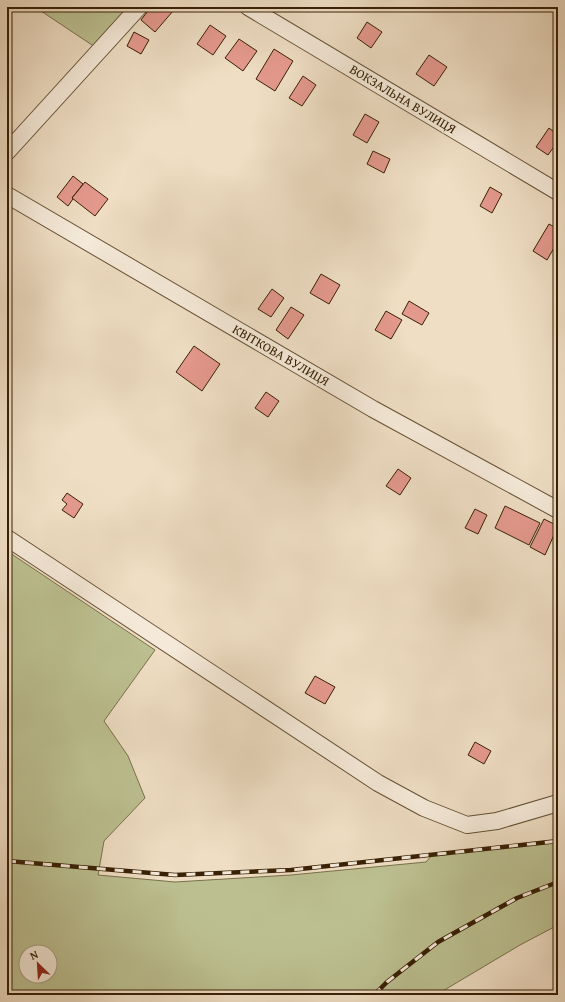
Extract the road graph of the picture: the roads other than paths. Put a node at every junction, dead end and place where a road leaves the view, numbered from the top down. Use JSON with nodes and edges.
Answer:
{"nodes":[{"id":1,"x":139,"y":7,"type":"edge"},
{"id":2,"x":248,"y":7,"type":"edge"},
{"id":3,"x":7,"y":152,"type":"edge"},
{"id":4,"x":558,"y":192,"type":"edge"},
{"id":5,"x":7,"y":195,"type":"edge"},
{"id":6,"x":558,"y":510,"type":"edge"},
{"id":7,"x":7,"y":538,"type":"edge"},
{"id":8,"x":558,"y":803,"type":"edge"}],
"edges":[{"from":1,"to":3,"type":"street"},
{"from":2,"to":4,"type":"street","name":"ВОКЗАЛЬНА ВУЛИЦЯ"},
{"from":5,"to":6,"type":"street","name":"КВІТКОВА ВУЛИЦЯ"},
{"from":7,"to":8,"type":"street"}]}
